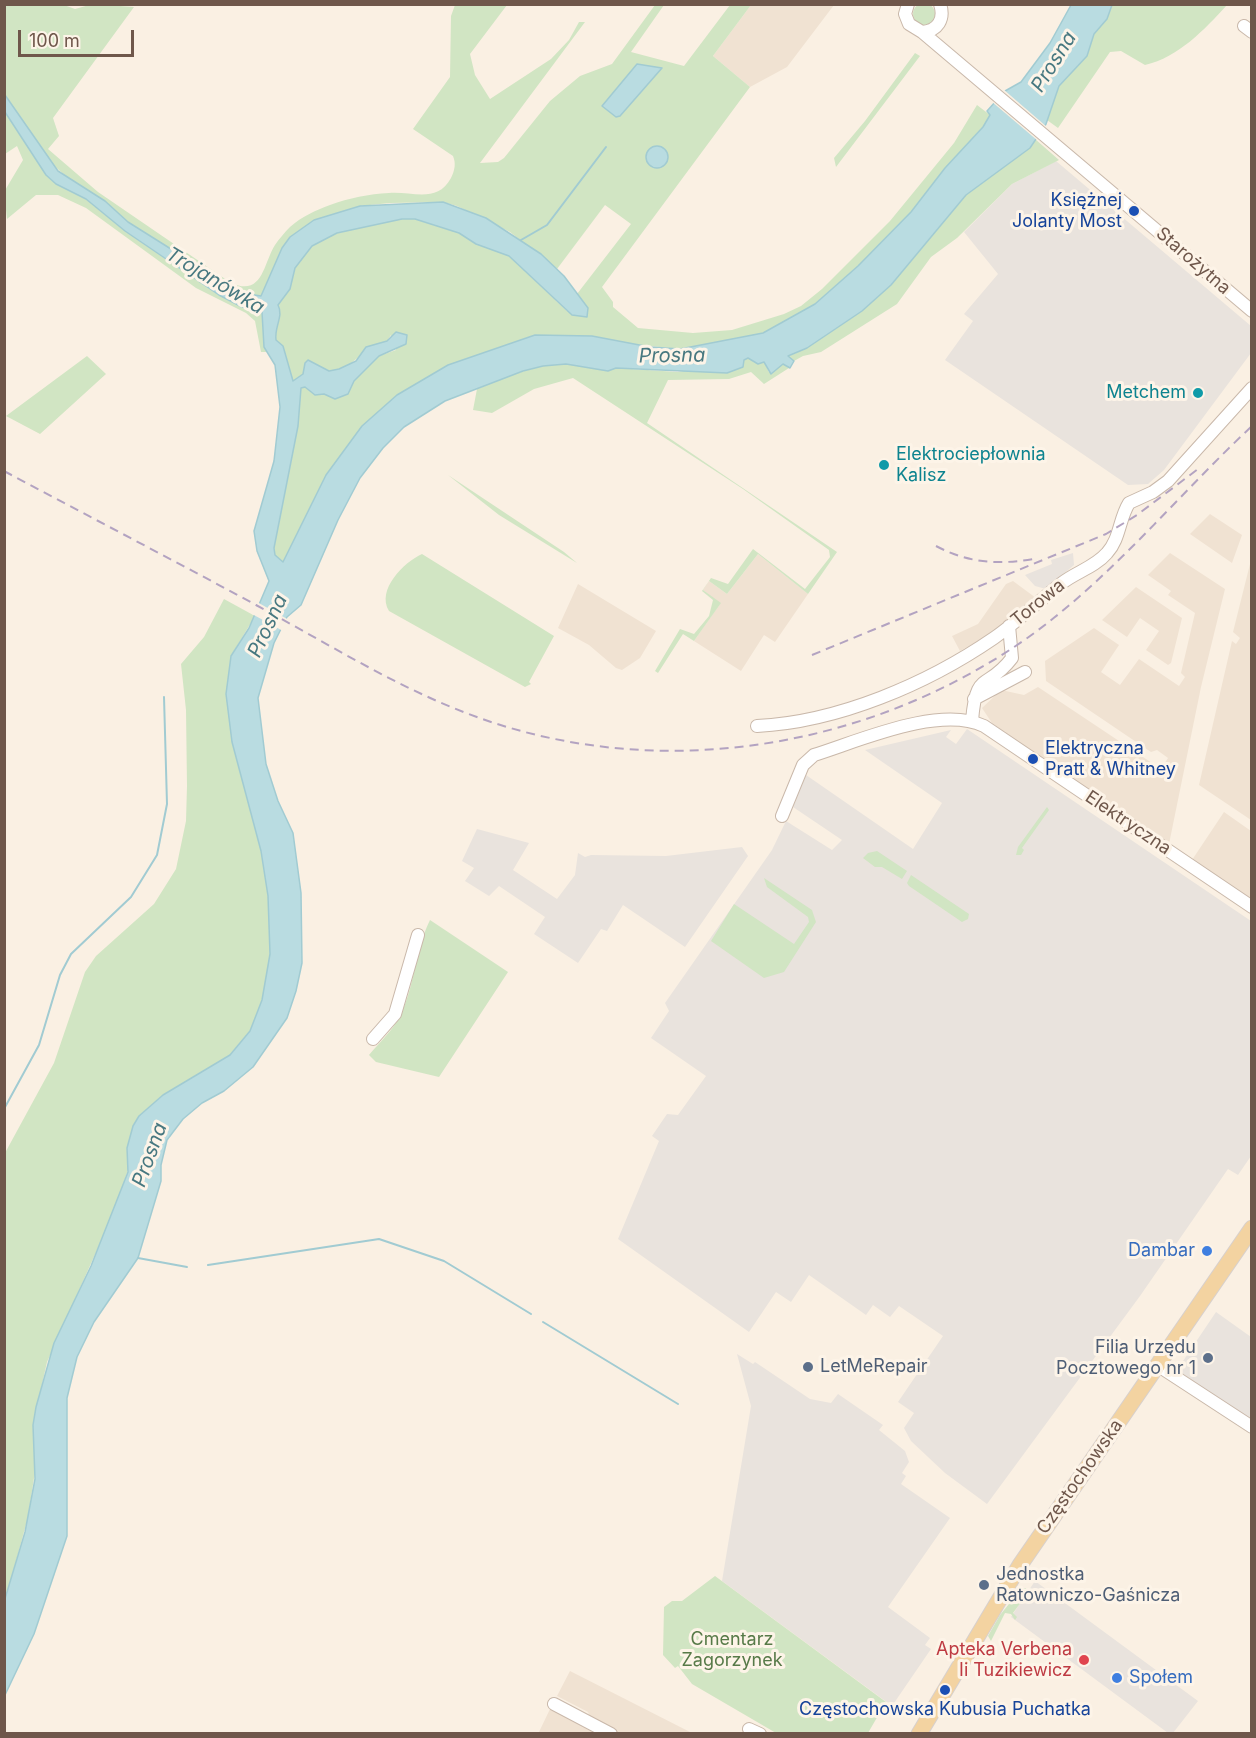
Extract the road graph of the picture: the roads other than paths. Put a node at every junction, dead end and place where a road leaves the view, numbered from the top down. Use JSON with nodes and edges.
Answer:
{"nodes":[{"id":1,"x":940,"y":4,"type":"edge"},
{"id":2,"x":906,"y":6,"type":"edge"},
{"id":3,"x":939,"y":24,"type":"junction"},
{"id":4,"x":922,"y":32,"type":"junction"},
{"id":5,"x":944,"y":48,"type":"junction"},
{"id":6,"x":1251,"y":311,"type":"edge"},
{"id":7,"x":1251,"y":388,"type":"edge"},
{"id":8,"x":1009,"y":626,"type":"junction"},
{"id":9,"x":1025,"y":672,"type":"dead end"},
{"id":10,"x":974,"y":699,"type":"junction"},
{"id":11,"x":972,"y":722,"type":"junction"},
{"id":12,"x":757,"y":726,"type":"dead end"},
{"id":13,"x":782,"y":816,"type":"dead end"},
{"id":14,"x":1251,"y":907,"type":"edge"},
{"id":15,"x":418,"y":935,"type":"dead end"},
{"id":16,"x":373,"y":1039,"type":"dead end"},
{"id":17,"x":1251,"y":1228,"type":"edge"},
{"id":18,"x":1157,"y":1365,"type":"junction"},
{"id":19,"x":1251,"y":1427,"type":"edge"},
{"id":20,"x":554,"y":1704,"type":"dead end"},
{"id":21,"x":611,"y":1734,"type":"edge"},
{"id":22,"x":919,"y":1734,"type":"edge"}],
"edges":[{"from":1,"to":3,"type":"street"},
{"from":2,"to":4,"type":"street"},
{"from":3,"to":4,"type":"street"},
{"from":3,"to":5,"type":"street"},
{"from":4,"to":5,"type":"street"},
{"from":5,"to":6,"type":"street","name":"Starożytna"},
{"from":7,"to":8,"type":"street","name":"Torowa"},
{"from":8,"to":10,"type":"street"},
{"from":8,"to":12,"type":"street","name":"Torowa"},
{"from":9,"to":10,"type":"street"},
{"from":10,"to":11,"type":"street"},
{"from":11,"to":13,"type":"street"},
{"from":11,"to":14,"type":"street","name":"Elektryczna"},
{"from":15,"to":16,"type":"street"},
{"from":17,"to":18,"type":"main road","name":"Częstochowska"},
{"from":18,"to":19,"type":"street"},
{"from":18,"to":22,"type":"main road","name":"Częstochowska"},
{"from":20,"to":21,"type":"street"}]}
